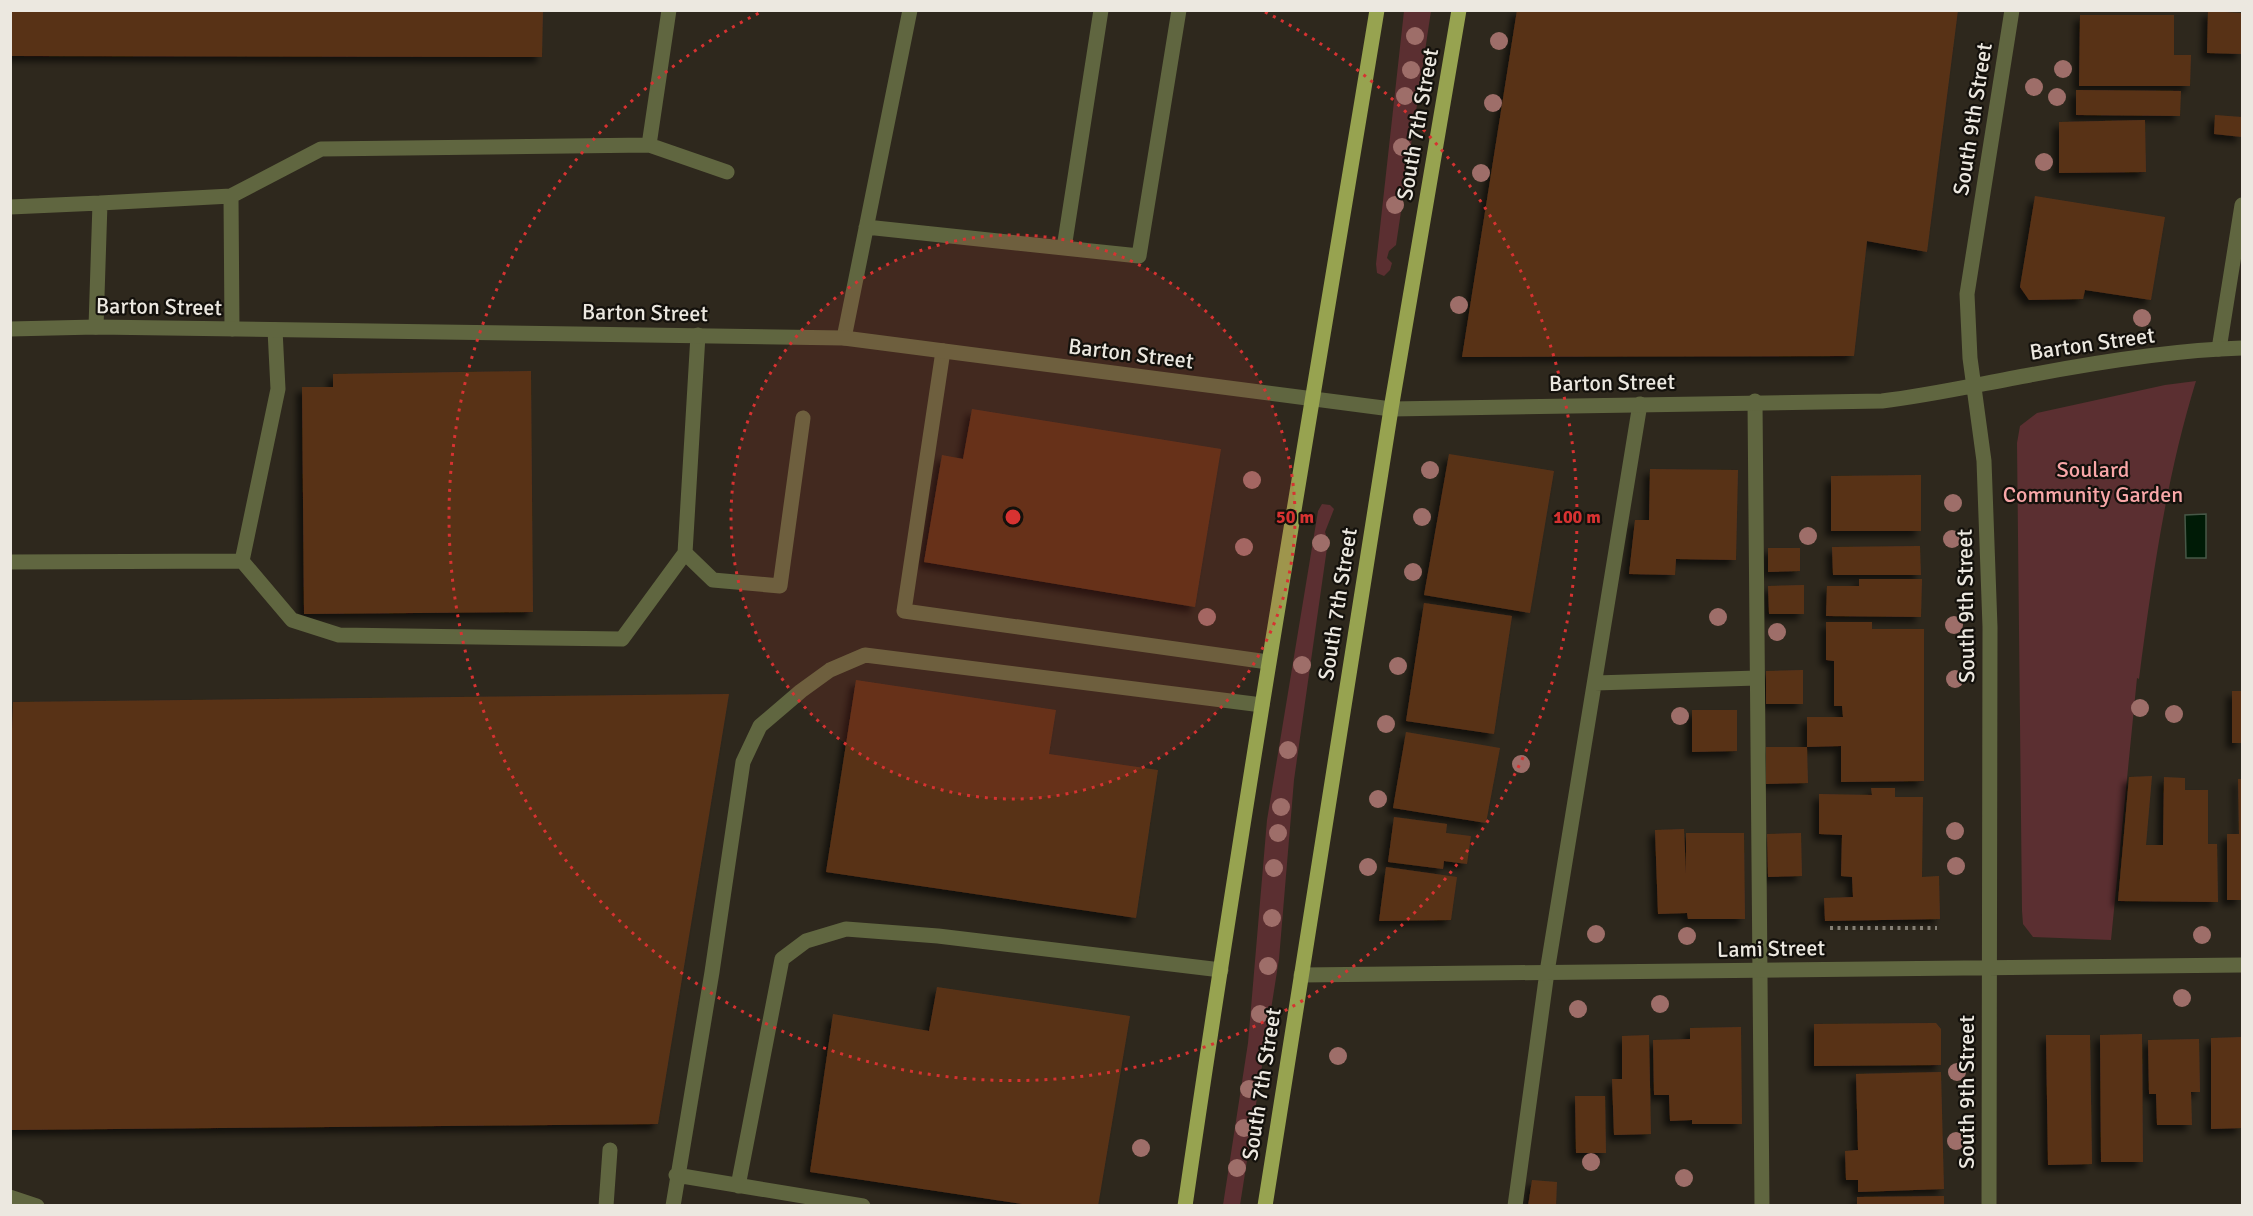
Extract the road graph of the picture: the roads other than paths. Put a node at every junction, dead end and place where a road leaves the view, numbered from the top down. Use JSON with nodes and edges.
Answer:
{"nodes":[{"id":1,"x":669,"y":10,"type":"edge"},
{"id":2,"x":910,"y":10,"type":"edge"},
{"id":3,"x":1101,"y":10,"type":"edge"},
{"id":4,"x":1179,"y":10,"type":"edge"},
{"id":5,"x":1377,"y":10,"type":"edge"},
{"id":6,"x":1459,"y":10,"type":"edge"},
{"id":7,"x":2012,"y":10,"type":"edge"},
{"id":8,"x":649,"y":146,"type":"junction"},
{"id":9,"x":727,"y":172,"type":"dead end"},
{"id":10,"x":231,"y":196,"type":"junction"},
{"id":11,"x":100,"y":203,"type":"junction"},
{"id":12,"x":2242,"y":205,"type":"edge"},
{"id":13,"x":10,"y":207,"type":"edge"},
{"id":14,"x":866,"y":227,"type":"junction"},
{"id":15,"x":1064,"y":248,"type":"junction"},
{"id":16,"x":96,"y":327,"type":"junction"},
{"id":17,"x":10,"y":329,"type":"edge"},
{"id":18,"x":232,"y":329,"type":"junction"},
{"id":19,"x":275,"y":330,"type":"junction"},
{"id":20,"x":698,"y":335,"type":"junction"},
{"id":21,"x":844,"y":338,"type":"junction"},
{"id":22,"x":2242,"y":348,"type":"edge"},
{"id":23,"x":2219,"y":349,"type":"junction"},
{"id":24,"x":943,"y":351,"type":"junction"},
{"id":25,"x":1975,"y":385,"type":"junction"},
{"id":26,"x":1314,"y":399,"type":"junction"},
{"id":27,"x":1755,"y":401,"type":"junction"},
{"id":28,"x":1640,"y":404,"type":"junction"},
{"id":29,"x":1391,"y":409,"type":"junction"},
{"id":30,"x":803,"y":418,"type":"dead end"},
{"id":31,"x":685,"y":553,"type":"junction"},
{"id":32,"x":242,"y":561,"type":"junction"},
{"id":33,"x":10,"y":562,"type":"edge"},
{"id":34,"x":1268,"y":662,"type":"junction"},
{"id":35,"x":1757,"y":678,"type":"junction"},
{"id":36,"x":1595,"y":683,"type":"junction"},
{"id":37,"x":1262,"y":705,"type":"junction"},
{"id":38,"x":2242,"y":965,"type":"edge"},
{"id":39,"x":1988,"y":968,"type":"junction"},
{"id":40,"x":1221,"y":970,"type":"junction"},
{"id":41,"x":1760,"y":970,"type":"junction"},
{"id":42,"x":1547,"y":972,"type":"junction"},
{"id":43,"x":1301,"y":975,"type":"junction"},
{"id":44,"x":610,"y":1150,"type":"dead end"},
{"id":45,"x":676,"y":1175,"type":"junction"},
{"id":46,"x":738,"y":1186,"type":"junction"},
{"id":47,"x":10,"y":1197,"type":"edge"},
{"id":48,"x":37,"y":1206,"type":"edge"},
{"id":49,"x":606,"y":1206,"type":"edge"},
{"id":50,"x":673,"y":1206,"type":"edge"},
{"id":51,"x":863,"y":1206,"type":"edge"},
{"id":52,"x":1185,"y":1206,"type":"edge"},
{"id":53,"x":1264,"y":1206,"type":"edge"},
{"id":54,"x":1515,"y":1206,"type":"edge"},
{"id":55,"x":1761,"y":1206,"type":"edge"},
{"id":56,"x":1989,"y":1206,"type":"edge"}],
"edges":[{"from":1,"to":8,"type":"street"},
{"from":2,"to":14,"type":"street"},
{"from":3,"to":15,"type":"street"},
{"from":4,"to":15,"type":"street"},
{"from":5,"to":26,"type":"main road"},
{"from":6,"to":29,"type":"main road","name":"South 7th Street"},
{"from":7,"to":25,"type":"street","name":"South 9th Street"},
{"from":8,"to":9,"type":"street"},
{"from":8,"to":10,"type":"street"},
{"from":10,"to":11,"type":"street"},
{"from":10,"to":18,"type":"street"},
{"from":11,"to":13,"type":"street"},
{"from":11,"to":16,"type":"street"},
{"from":12,"to":23,"type":"street"},
{"from":14,"to":15,"type":"street"},
{"from":14,"to":21,"type":"street"},
{"from":16,"to":17,"type":"street","name":"Barton Street"},
{"from":16,"to":18,"type":"street","name":"Barton Street"},
{"from":18,"to":19,"type":"street","name":"Barton Street"},
{"from":19,"to":20,"type":"street","name":"Barton Street"},
{"from":19,"to":32,"type":"street"},
{"from":20,"to":21,"type":"street","name":"Barton Street"},
{"from":20,"to":31,"type":"street"},
{"from":21,"to":24,"type":"street","name":"Barton Street"},
{"from":22,"to":23,"type":"street","name":"Barton Street"},
{"from":23,"to":25,"type":"street","name":"Barton Street"},
{"from":24,"to":26,"type":"street","name":"Barton Street"},
{"from":24,"to":34,"type":"street"},
{"from":25,"to":27,"type":"street","name":"Barton Street"},
{"from":25,"to":39,"type":"street","name":"South 9th Street"},
{"from":26,"to":29,"type":"street","name":"Barton Street"},
{"from":26,"to":34,"type":"main road"},
{"from":27,"to":28,"type":"street","name":"Barton Street"},
{"from":27,"to":35,"type":"street"},
{"from":28,"to":29,"type":"street","name":"Barton Street"},
{"from":28,"to":36,"type":"street"},
{"from":29,"to":43,"type":"main road","name":"South 7th Street"},
{"from":30,"to":31,"type":"street"},
{"from":31,"to":32,"type":"street"},
{"from":32,"to":33,"type":"street"},
{"from":34,"to":37,"type":"main road"},
{"from":35,"to":36,"type":"street"},
{"from":35,"to":41,"type":"street"},
{"from":36,"to":42,"type":"street"},
{"from":37,"to":40,"type":"main road"},
{"from":37,"to":45,"type":"street"},
{"from":38,"to":39,"type":"street","name":"Lami Street"},
{"from":39,"to":41,"type":"street","name":"Lami Street"},
{"from":39,"to":56,"type":"street","name":"South 9th Street"},
{"from":40,"to":46,"type":"street"},
{"from":40,"to":52,"type":"main road"},
{"from":41,"to":42,"type":"street","name":"Lami Street"},
{"from":41,"to":55,"type":"street"},
{"from":42,"to":43,"type":"street","name":"Lami Street"},
{"from":42,"to":54,"type":"street"},
{"from":43,"to":53,"type":"main road","name":"South 7th Street"},
{"from":44,"to":49,"type":"street"},
{"from":45,"to":46,"type":"street"},
{"from":45,"to":50,"type":"street"},
{"from":46,"to":51,"type":"street"},
{"from":47,"to":48,"type":"street"}]}
